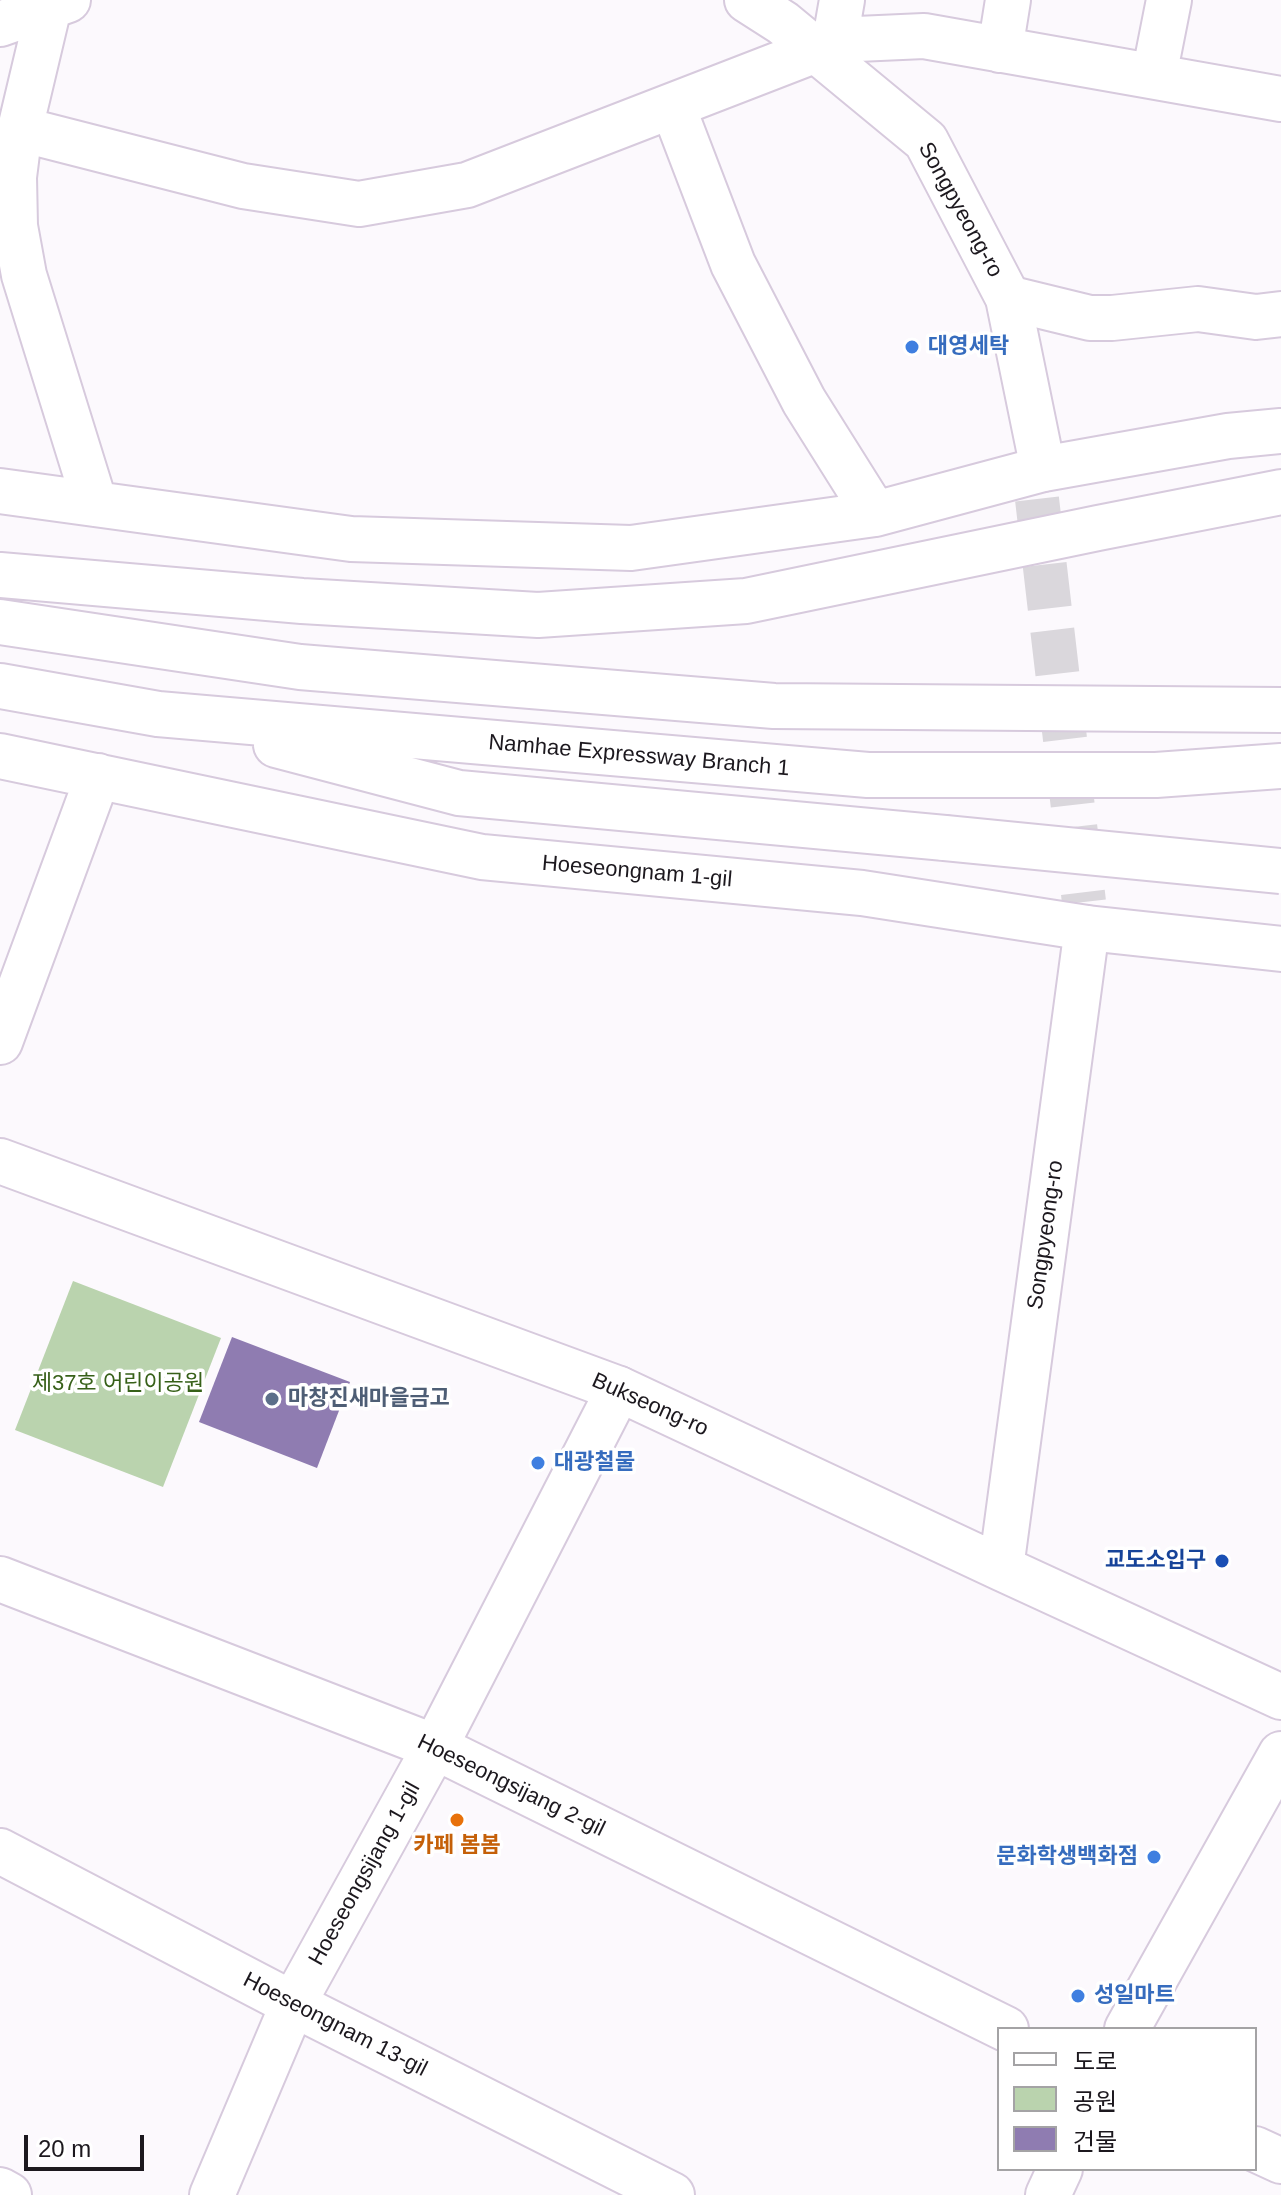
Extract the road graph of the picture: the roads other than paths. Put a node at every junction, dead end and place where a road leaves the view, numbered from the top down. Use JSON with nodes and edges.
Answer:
{"nodes":[{"id":1,"x":747,"y":0,"type":"edge"},
{"id":2,"x":1008,"y":0,"type":"edge"},
{"id":3,"x":1169,"y":0,"type":"edge"},
{"id":4,"x":59,"y":4,"type":"edge"},
{"id":5,"x":0,"y":24,"type":"edge"},
{"id":6,"x":831,"y":30,"type":"edge"},
{"id":7,"x":1000,"y":50,"type":"junction"},
{"id":8,"x":1154,"y":76,"type":"junction"},
{"id":9,"x":1281,"y":99,"type":"edge"},
{"id":10,"x":673,"y":107,"type":"junction"},
{"id":11,"x":20,"y":129,"type":"junction"},
{"id":12,"x":1008,"y":298,"type":"junction"},
{"id":13,"x":1281,"y":314,"type":"edge"},
{"id":14,"x":1281,"y":431,"type":"edge"},
{"id":15,"x":1040,"y":484,"type":"junction"},
{"id":16,"x":0,"y":491,"type":"edge"},
{"id":17,"x":1281,"y":492,"type":"edge"},
{"id":18,"x":95,"y":504,"type":"junction"},
{"id":19,"x":875,"y":514,"type":"junction"},
{"id":20,"x":0,"y":575,"type":"edge"},
{"id":21,"x":0,"y":622,"type":"edge"},
{"id":22,"x":0,"y":686,"type":"edge"},
{"id":23,"x":1281,"y":710,"type":"edge"},
{"id":24,"x":158,"y":714,"type":"junction"},
{"id":25,"x":0,"y":756,"type":"edge"},
{"id":26,"x":1281,"y":766,"type":"edge"},
{"id":27,"x":98,"y":776,"type":"junction"},
{"id":28,"x":1281,"y":871,"type":"edge"},
{"id":29,"x":1086,"y":915,"type":"junction"},
{"id":30,"x":1281,"y":949,"type":"edge"},
{"id":31,"x":0,"y":1042,"type":"edge"},
{"id":32,"x":0,"y":1161,"type":"edge"},
{"id":33,"x":619,"y":1389,"type":"junction"},
{"id":34,"x":1001,"y":1568,"type":"junction"},
{"id":35,"x":0,"y":1579,"type":"edge"},
{"id":36,"x":1281,"y":1697,"type":"edge"},
{"id":37,"x":435,"y":1747,"type":"junction"},
{"id":38,"x":1281,"y":1754,"type":"edge"},
{"id":39,"x":0,"y":1851,"type":"edge"},
{"id":40,"x":293,"y":2004,"type":"junction"},
{"id":41,"x":1002,"y":2027,"type":"edge"},
{"id":42,"x":1128,"y":2027,"type":"edge"},
{"id":43,"x":1257,"y":2150,"type":"edge"},
{"id":44,"x":1281,"y":2161,"type":"edge"},
{"id":45,"x":1059,"y":2171,"type":"edge"},
{"id":46,"x":0,"y":2190,"type":"edge"},
{"id":47,"x":9,"y":2195,"type":"edge"},
{"id":48,"x":212,"y":2195,"type":"edge"},
{"id":49,"x":672,"y":2195,"type":"edge"},
{"id":50,"x":1048,"y":2195,"type":"edge"}],
"edges":[{"from":1,"to":6,"type":"main road","name":"Songpyeong-ro"},
{"from":2,"to":7,"type":"main road"},
{"from":3,"to":8,"type":"main road"},
{"from":4,"to":5,"type":"main road"},
{"from":4,"to":11,"type":"main road"},
{"from":6,"to":7,"type":"main road"},
{"from":6,"to":10,"type":"main road"},
{"from":6,"to":12,"type":"main road","name":"Songpyeong-ro"},
{"from":7,"to":8,"type":"main road"},
{"from":8,"to":9,"type":"main road"},
{"from":10,"to":11,"type":"main road"},
{"from":10,"to":19,"type":"main road"},
{"from":11,"to":18,"type":"main road"},
{"from":12,"to":13,"type":"main road"},
{"from":12,"to":15,"type":"main road","name":"Songpyeong-ro"},
{"from":14,"to":15,"type":"main road"},
{"from":15,"to":19,"type":"main road"},
{"from":16,"to":18,"type":"main road"},
{"from":17,"to":20,"type":"main road"},
{"from":18,"to":19,"type":"main road"},
{"from":21,"to":23,"type":"main road"},
{"from":22,"to":24,"type":"main road","name":"Namhae Expressway Branch 1"},
{"from":24,"to":26,"type":"main road","name":"Namhae Expressway Branch 1"},
{"from":24,"to":28,"type":"main road","bridge":true},
{"from":25,"to":27,"type":"main road","name":"Hoeseongnam 1-gil"},
{"from":27,"to":29,"type":"main road","name":"Hoeseongnam 1-gil"},
{"from":27,"to":31,"type":"main road"},
{"from":29,"to":30,"type":"main road","name":"Hoeseongnam 1-gil"},
{"from":29,"to":34,"type":"main road","name":"Songpyeong-ro"},
{"from":32,"to":33,"type":"main road","name":"Bukseong-ro"},
{"from":33,"to":34,"type":"main road","name":"Bukseong-ro"},
{"from":33,"to":37,"type":"main road","name":"Hoeseongsijang 1-gil"},
{"from":34,"to":36,"type":"main road","name":"Bukseong-ro"},
{"from":35,"to":37,"type":"main road","name":"Hoeseongsijang 2-gil"},
{"from":37,"to":40,"type":"main road","name":"Hoeseongsijang 1-gil"},
{"from":37,"to":41,"type":"main road","name":"Hoeseongsijang 2-gil"},
{"from":38,"to":42,"type":"main road"},
{"from":39,"to":40,"type":"main road","name":"Hoeseongnam 13-gil"},
{"from":40,"to":48,"type":"main road","name":"Hoeseongsijang 1-gil"},
{"from":40,"to":49,"type":"main road","name":"Hoeseongnam 13-gil"},
{"from":43,"to":44,"type":"main road"},
{"from":45,"to":50,"type":"main road"},
{"from":46,"to":47,"type":"main road"}]}
